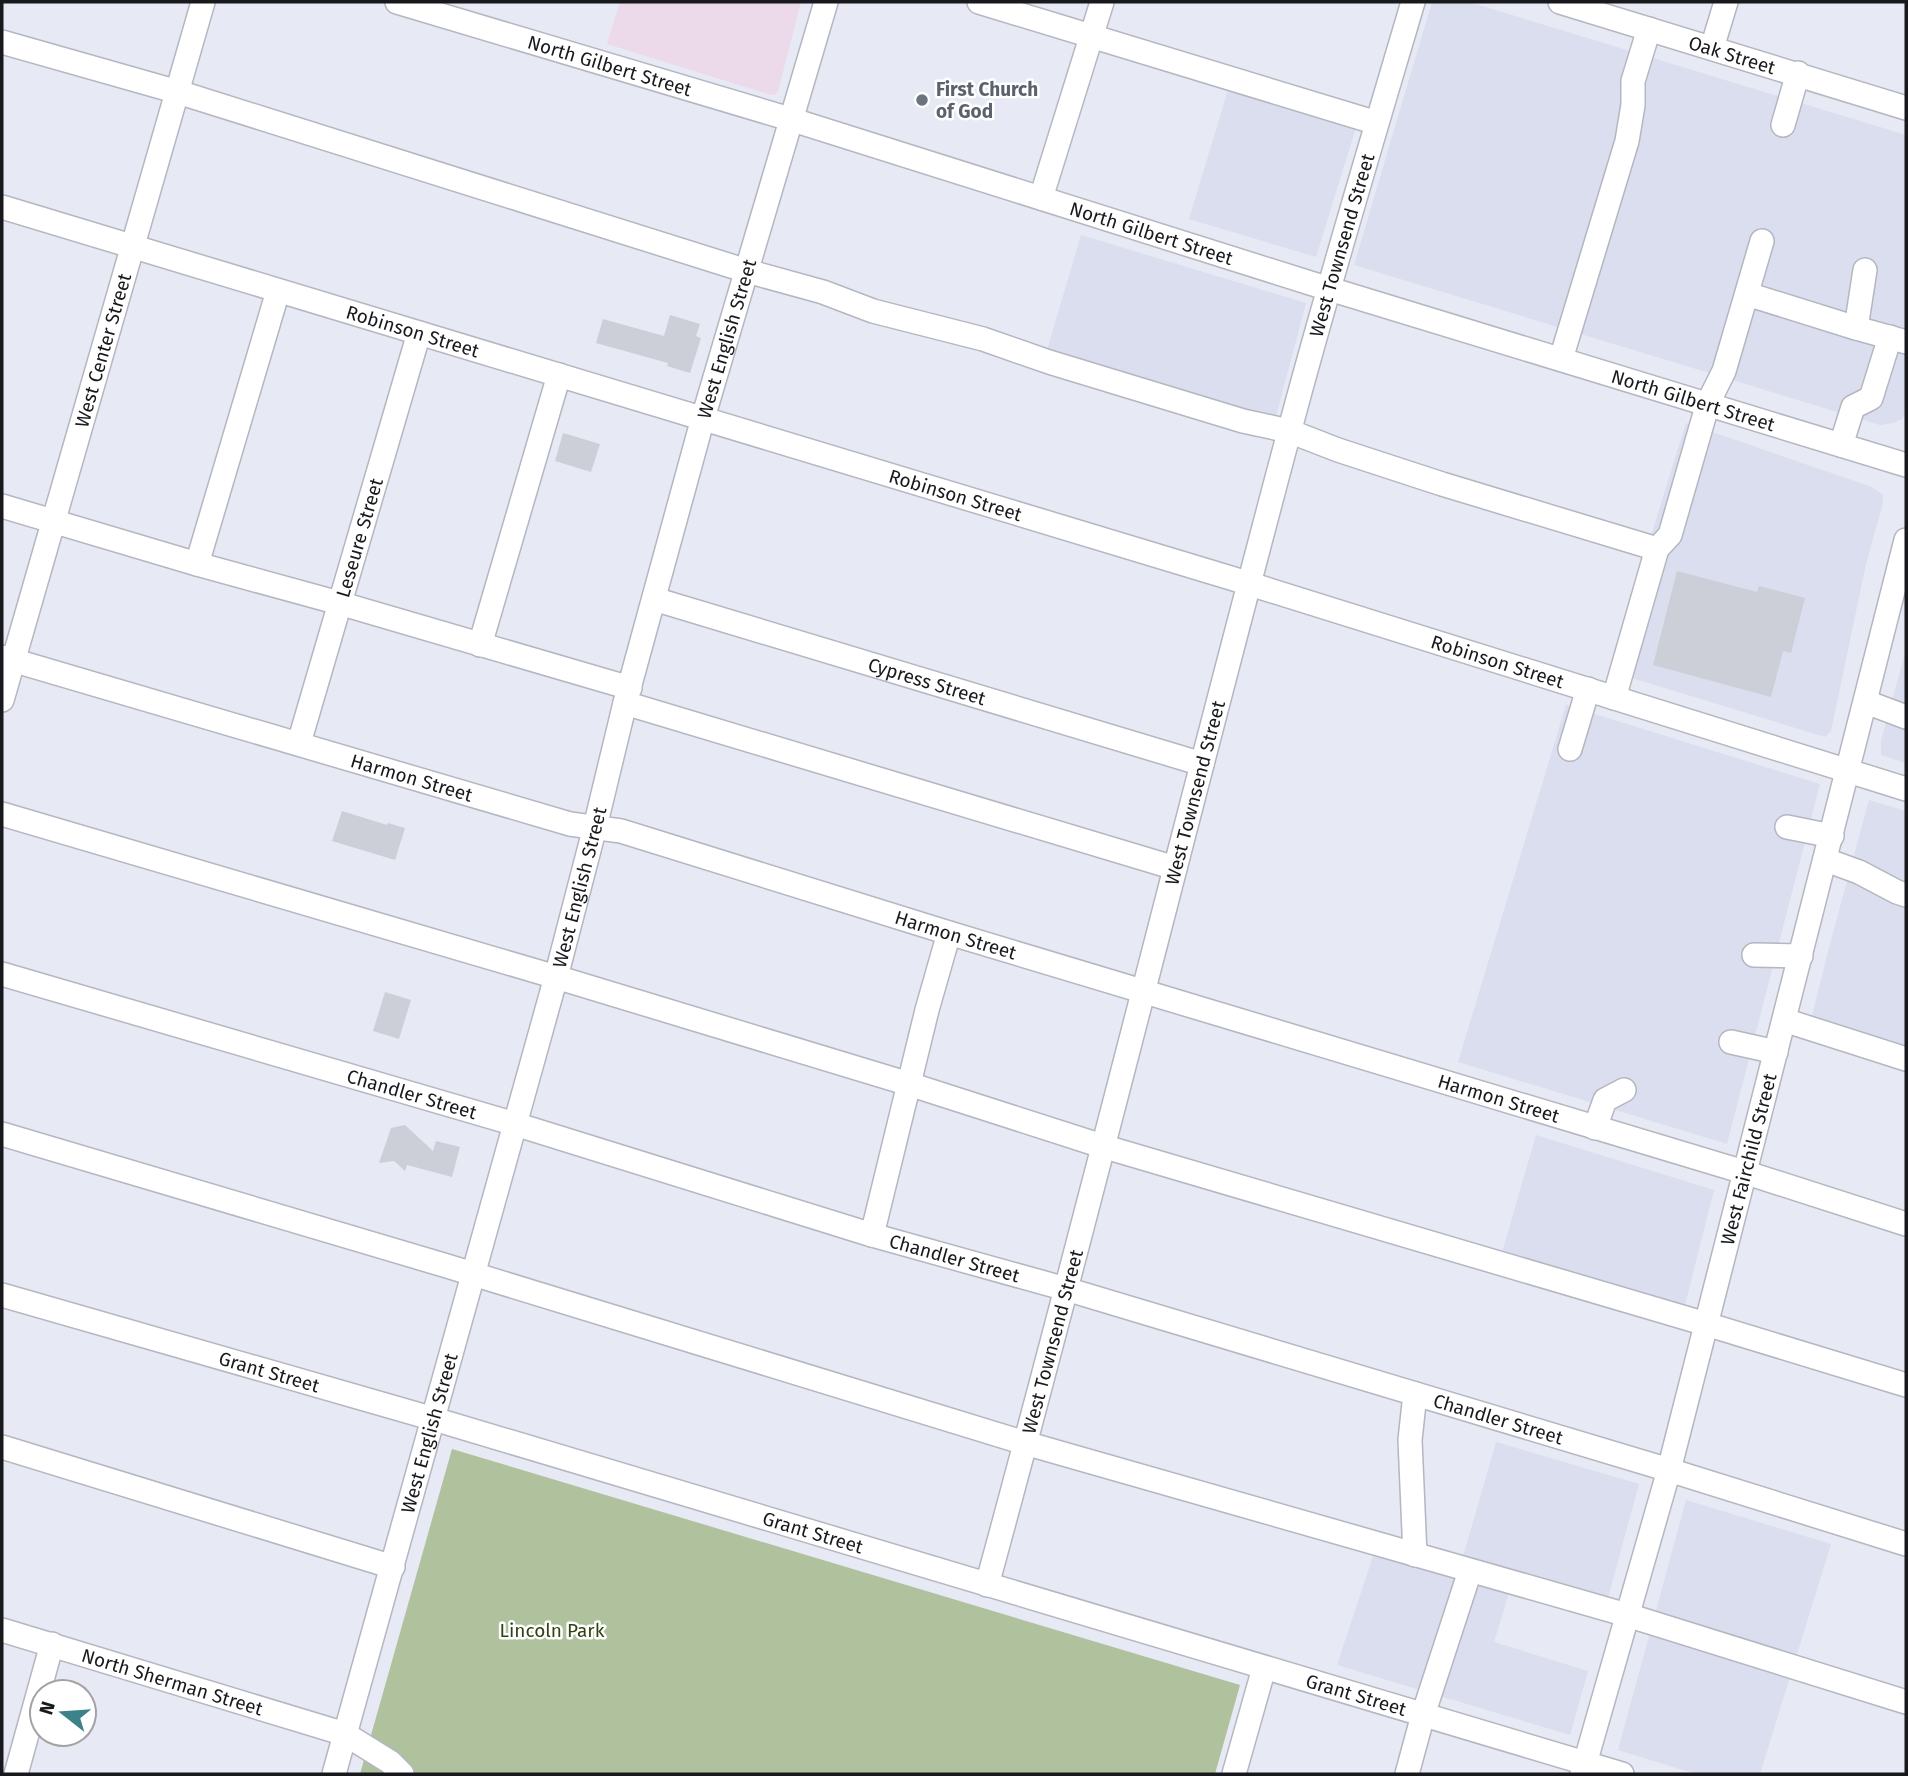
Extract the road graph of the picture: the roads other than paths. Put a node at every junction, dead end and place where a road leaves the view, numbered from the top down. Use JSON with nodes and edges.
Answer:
{"nodes":[{"id":1,"x":203,"y":2,"type":"edge"},
{"id":2,"x":397,"y":2,"type":"edge"},
{"id":3,"x":827,"y":2,"type":"edge"},
{"id":4,"x":979,"y":2,"type":"edge"},
{"id":5,"x":1102,"y":2,"type":"edge"},
{"id":6,"x":1413,"y":2,"type":"edge"},
{"id":7,"x":1560,"y":2,"type":"edge"},
{"id":8,"x":1726,"y":2,"type":"edge"},
{"id":9,"x":1649,"y":29,"type":"junction"},
{"id":10,"x":1091,"y":36,"type":"junction"},
{"id":11,"x":2,"y":42,"type":"edge"},
{"id":12,"x":1712,"y":48,"type":"junction"},
{"id":13,"x":1798,"y":74,"type":"junction"},
{"id":14,"x":177,"y":92,"type":"junction"},
{"id":15,"x":1906,"y":108,"type":"edge"},
{"id":16,"x":793,"y":120,"type":"junction"},
{"id":17,"x":1377,"y":123,"type":"junction"},
{"id":18,"x":1783,"y":125,"type":"dead end"},
{"id":19,"x":1041,"y":198,"type":"junction"},
{"id":20,"x":2,"y":207,"type":"edge"},
{"id":21,"x":1762,"y":241,"type":"dead end"},
{"id":22,"x":133,"y":246,"type":"junction"},
{"id":23,"x":1865,"y":270,"type":"dead end"},
{"id":24,"x":747,"y":271,"type":"junction"},
{"id":25,"x":1329,"y":287,"type":"junction"},
{"id":26,"x":278,"y":291,"type":"junction"},
{"id":27,"x":1747,"y":294,"type":"junction"},
{"id":28,"x":1856,"y":328,"type":"junction"},
{"id":29,"x":419,"y":333,"type":"junction"},
{"id":30,"x":1898,"y":339,"type":"edge"},
{"id":31,"x":1561,"y":359,"type":"junction"},
{"id":32,"x":559,"y":375,"type":"junction"},
{"id":33,"x":1707,"y":403,"type":"junction"},
{"id":34,"x":703,"y":418,"type":"junction"},
{"id":35,"x":1289,"y":431,"type":"junction"},
{"id":36,"x":1841,"y":445,"type":"junction"},
{"id":37,"x":1906,"y":465,"type":"edge"},
{"id":38,"x":2,"y":506,"type":"edge"},
{"id":39,"x":54,"y":522,"type":"junction"},
{"id":40,"x":1906,"y":540,"type":"edge"},
{"id":41,"x":1657,"y":549,"type":"junction"},
{"id":42,"x":197,"y":564,"type":"junction"},
{"id":43,"x":1249,"y":583,"type":"junction"},
{"id":44,"x":654,"y":599,"type":"junction"},
{"id":45,"x":340,"y":603,"type":"junction"},
{"id":46,"x":480,"y":645,"type":"junction"},
{"id":47,"x":7,"y":659,"type":"edge"},
{"id":48,"x":1588,"y":689,"type":"junction"},
{"id":49,"x":628,"y":696,"type":"junction"},
{"id":50,"x":1614,"y":698,"type":"junction"},
{"id":51,"x":2,"y":700,"type":"edge"},
{"id":52,"x":1866,"y":702,"type":"junction"},
{"id":53,"x":1906,"y":717,"type":"edge"},
{"id":54,"x":299,"y":743,"type":"junction"},
{"id":55,"x":1570,"y":749,"type":"dead end"},
{"id":56,"x":1202,"y":764,"type":"junction"},
{"id":57,"x":1849,"y":771,"type":"junction"},
{"id":58,"x":1906,"y":789,"type":"edge"},
{"id":59,"x":2,"y":814,"type":"edge"},
{"id":60,"x":595,"y":827,"type":"junction"},
{"id":61,"x":1787,"y":827,"type":"dead end"},
{"id":62,"x":1832,"y":836,"type":"junction"},
{"id":63,"x":1826,"y":860,"type":"junction"},
{"id":64,"x":1175,"y":868,"type":"junction"},
{"id":65,"x":1906,"y":895,"type":"edge"},
{"id":66,"x":949,"y":933,"type":"junction"},
{"id":67,"x":1754,"y":955,"type":"dead end"},
{"id":68,"x":1801,"y":956,"type":"junction"},
{"id":69,"x":2,"y":974,"type":"edge"},
{"id":70,"x":556,"y":976,"type":"junction"},
{"id":71,"x":1143,"y":991,"type":"junction"},
{"id":72,"x":1784,"y":1020,"type":"junction"},
{"id":73,"x":1731,"y":1042,"type":"dead end"},
{"id":74,"x":1776,"y":1052,"type":"junction"},
{"id":75,"x":1906,"y":1059,"type":"edge"},
{"id":76,"x":909,"y":1084,"type":"junction"},
{"id":77,"x":1624,"y":1090,"type":"dead end"},
{"id":78,"x":515,"y":1124,"type":"junction"},
{"id":79,"x":1595,"y":1128,"type":"junction"},
{"id":80,"x":2,"y":1134,"type":"edge"},
{"id":81,"x":1102,"y":1146,"type":"junction"},
{"id":82,"x":1744,"y":1172,"type":"junction"},
{"id":83,"x":1906,"y":1224,"type":"edge"},
{"id":84,"x":872,"y":1235,"type":"junction"},
{"id":85,"x":473,"y":1274,"type":"junction"},
{"id":86,"x":1066,"y":1289,"type":"junction"},
{"id":87,"x":2,"y":1295,"type":"edge"},
{"id":88,"x":1706,"y":1324,"type":"junction"},
{"id":89,"x":1906,"y":1385,"type":"edge"},
{"id":90,"x":1415,"y":1394,"type":"junction"},
{"id":91,"x":434,"y":1419,"type":"junction"},
{"id":92,"x":1026,"y":1443,"type":"junction"},
{"id":93,"x":2,"y":1447,"type":"edge"},
{"id":94,"x":1669,"y":1470,"type":"junction"},
{"id":95,"x":1906,"y":1544,"type":"edge"},
{"id":96,"x":1415,"y":1555,"type":"junction"},
{"id":97,"x":393,"y":1567,"type":"junction"},
{"id":98,"x":1470,"y":1570,"type":"junction"},
{"id":99,"x":986,"y":1586,"type":"junction"},
{"id":100,"x":1627,"y":1615,"type":"junction"},
{"id":101,"x":2,"y":1630,"type":"edge"},
{"id":102,"x":52,"y":1644,"type":"junction"},
{"id":103,"x":1264,"y":1668,"type":"junction"},
{"id":104,"x":1906,"y":1702,"type":"edge"},
{"id":105,"x":1423,"y":1715,"type":"junction"},
{"id":106,"x":345,"y":1734,"type":"junction"},
{"id":107,"x":1584,"y":1769,"type":"edge"},
{"id":108,"x":16,"y":1774,"type":"edge"},
{"id":109,"x":334,"y":1774,"type":"edge"},
{"id":110,"x":402,"y":1774,"type":"edge"},
{"id":111,"x":1234,"y":1774,"type":"edge"},
{"id":112,"x":1407,"y":1774,"type":"edge"},
{"id":113,"x":1622,"y":1774,"type":"edge"}],
"edges":[{"from":1,"to":14,"type":"street","name":"West Center Street"},
{"from":2,"to":16,"type":"street","name":"North Gilbert Street"},
{"from":3,"to":16,"type":"street","name":"West English Street"},
{"from":4,"to":10,"type":"street"},
{"from":5,"to":10,"type":"street"},
{"from":6,"to":17,"type":"street","name":"West Townsend Street"},
{"from":7,"to":9,"type":"street","name":"Oak Street"},
{"from":8,"to":12,"type":"street"},
{"from":9,"to":12,"type":"street","name":"Oak Street"},
{"from":9,"to":31,"type":"street"},
{"from":10,"to":17,"type":"street"},
{"from":10,"to":19,"type":"street"},
{"from":11,"to":14,"type":"street"},
{"from":12,"to":13,"type":"street","name":"Oak Street"},
{"from":13,"to":15,"type":"street","name":"Oak Street"},
{"from":13,"to":18,"type":"street"},
{"from":14,"to":22,"type":"street","name":"West Center Street"},
{"from":14,"to":24,"type":"street"},
{"from":16,"to":19,"type":"street","name":"North Gilbert Street"},
{"from":16,"to":24,"type":"street","name":"West English Street"},
{"from":17,"to":25,"type":"street","name":"West Townsend Street"},
{"from":19,"to":25,"type":"street","name":"North Gilbert Street"},
{"from":20,"to":22,"type":"street","name":"Robinson Street"},
{"from":21,"to":27,"type":"street"},
{"from":22,"to":26,"type":"street","name":"Robinson Street"},
{"from":22,"to":39,"type":"street","name":"West Center Street"},
{"from":23,"to":28,"type":"street"},
{"from":24,"to":34,"type":"street","name":"West English Street"},
{"from":24,"to":35,"type":"street"},
{"from":25,"to":31,"type":"street","name":"North Gilbert Street"},
{"from":25,"to":35,"type":"street","name":"West Townsend Street"},
{"from":26,"to":29,"type":"street","name":"Robinson Street"},
{"from":26,"to":42,"type":"street"},
{"from":27,"to":28,"type":"street"},
{"from":27,"to":33,"type":"street"},
{"from":28,"to":30,"type":"street"},
{"from":29,"to":32,"type":"street","name":"Robinson Street"},
{"from":29,"to":45,"type":"street","name":"Leseure Street"},
{"from":30,"to":36,"type":"street"},
{"from":31,"to":33,"type":"street","name":"North Gilbert Street"},
{"from":32,"to":34,"type":"street","name":"Robinson Street"},
{"from":32,"to":46,"type":"street"},
{"from":33,"to":36,"type":"street","name":"North Gilbert Street"},
{"from":33,"to":41,"type":"street"},
{"from":34,"to":43,"type":"street","name":"Robinson Street"},
{"from":34,"to":44,"type":"street","name":"West English Street"},
{"from":35,"to":41,"type":"street"},
{"from":35,"to":43,"type":"street","name":"West Townsend Street"},
{"from":36,"to":37,"type":"street","name":"North Gilbert Street"},
{"from":38,"to":39,"type":"street"},
{"from":39,"to":42,"type":"street"},
{"from":39,"to":47,"type":"street","name":"West Center Street"},
{"from":40,"to":52,"type":"street","name":"West Fairchild Street"},
{"from":41,"to":50,"type":"street"},
{"from":42,"to":45,"type":"street"},
{"from":43,"to":48,"type":"street","name":"Robinson Street"},
{"from":43,"to":56,"type":"street","name":"West Townsend Street"},
{"from":44,"to":49,"type":"street","name":"West English Street"},
{"from":44,"to":56,"type":"street","name":"Cypress Street"},
{"from":45,"to":46,"type":"street"},
{"from":45,"to":54,"type":"street","name":"Leseure Street"},
{"from":46,"to":49,"type":"street"},
{"from":47,"to":51,"type":"street","name":"West Center Street"},
{"from":47,"to":54,"type":"street","name":"Harmon Street"},
{"from":48,"to":50,"type":"street","name":"Robinson Street"},
{"from":48,"to":55,"type":"street"},
{"from":49,"to":60,"type":"street","name":"West English Street"},
{"from":49,"to":64,"type":"street"},
{"from":50,"to":57,"type":"street","name":"Robinson Street"},
{"from":52,"to":53,"type":"street"},
{"from":52,"to":57,"type":"street","name":"West Fairchild Street"},
{"from":54,"to":60,"type":"street","name":"Harmon Street"},
{"from":56,"to":64,"type":"street","name":"West Townsend Street"},
{"from":57,"to":58,"type":"street","name":"Robinson Street"},
{"from":57,"to":62,"type":"street","name":"West Fairchild Street"},
{"from":59,"to":70,"type":"street"},
{"from":60,"to":66,"type":"street","name":"Harmon Street"},
{"from":60,"to":70,"type":"street","name":"West English Street"},
{"from":61,"to":62,"type":"street"},
{"from":62,"to":63,"type":"street","name":"West Fairchild Street"},
{"from":63,"to":65,"type":"street"},
{"from":63,"to":68,"type":"street","name":"West Fairchild Street"},
{"from":64,"to":71,"type":"street","name":"West Townsend Street"},
{"from":66,"to":71,"type":"street","name":"Harmon Street"},
{"from":66,"to":76,"type":"street"},
{"from":67,"to":68,"type":"street"},
{"from":68,"to":72,"type":"street","name":"West Fairchild Street"},
{"from":69,"to":78,"type":"street","name":"Chandler Street"},
{"from":70,"to":76,"type":"street"},
{"from":70,"to":78,"type":"street","name":"West English Street"},
{"from":71,"to":79,"type":"street","name":"Harmon Street"},
{"from":71,"to":81,"type":"street","name":"West Townsend Street"},
{"from":72,"to":74,"type":"street","name":"West Fairchild Street"},
{"from":72,"to":75,"type":"street"},
{"from":73,"to":74,"type":"street"},
{"from":74,"to":82,"type":"street","name":"West Fairchild Street"},
{"from":76,"to":81,"type":"street"},
{"from":76,"to":84,"type":"street"},
{"from":77,"to":79,"type":"street"},
{"from":78,"to":84,"type":"street","name":"Chandler Street"},
{"from":78,"to":85,"type":"street","name":"West English Street"},
{"from":79,"to":82,"type":"street","name":"Harmon Street"},
{"from":80,"to":85,"type":"street"},
{"from":81,"to":86,"type":"street","name":"West Townsend Street"},
{"from":81,"to":88,"type":"street"},
{"from":82,"to":83,"type":"street","name":"Harmon Street"},
{"from":82,"to":88,"type":"street","name":"West Fairchild Street"},
{"from":84,"to":86,"type":"street","name":"Chandler Street"},
{"from":85,"to":91,"type":"street","name":"West English Street"},
{"from":85,"to":92,"type":"street"},
{"from":86,"to":90,"type":"street","name":"Chandler Street"},
{"from":86,"to":92,"type":"street","name":"West Townsend Street"},
{"from":87,"to":91,"type":"street","name":"Grant Street"},
{"from":88,"to":89,"type":"street"},
{"from":88,"to":94,"type":"street","name":"West Fairchild Street"},
{"from":90,"to":94,"type":"street","name":"Chandler Street"},
{"from":90,"to":96,"type":"street"},
{"from":91,"to":97,"type":"street","name":"West English Street"},
{"from":91,"to":99,"type":"street","name":"Grant Street"},
{"from":92,"to":96,"type":"street"},
{"from":92,"to":99,"type":"street","name":"West Townsend Street"},
{"from":93,"to":97,"type":"street"},
{"from":94,"to":95,"type":"street","name":"Chandler Street"},
{"from":94,"to":100,"type":"street","name":"West Fairchild Street"},
{"from":96,"to":98,"type":"street"},
{"from":97,"to":106,"type":"street","name":"West English Street"},
{"from":98,"to":100,"type":"street"},
{"from":98,"to":105,"type":"street"},
{"from":99,"to":103,"type":"street","name":"Grant Street"},
{"from":100,"to":104,"type":"street"},
{"from":100,"to":107,"type":"street","name":"West Fairchild Street"},
{"from":101,"to":102,"type":"street","name":"North Sherman Street"},
{"from":102,"to":106,"type":"street","name":"North Sherman Street"},
{"from":102,"to":108,"type":"street"},
{"from":103,"to":105,"type":"street","name":"Grant Street"},
{"from":103,"to":111,"type":"street"},
{"from":105,"to":107,"type":"street","name":"Grant Street"},
{"from":105,"to":112,"type":"street"},
{"from":106,"to":109,"type":"street","name":"West English Street"},
{"from":106,"to":110,"type":"street","name":"North Sherman Street"},
{"from":107,"to":113,"type":"street","name":"Grant Street"}]}
